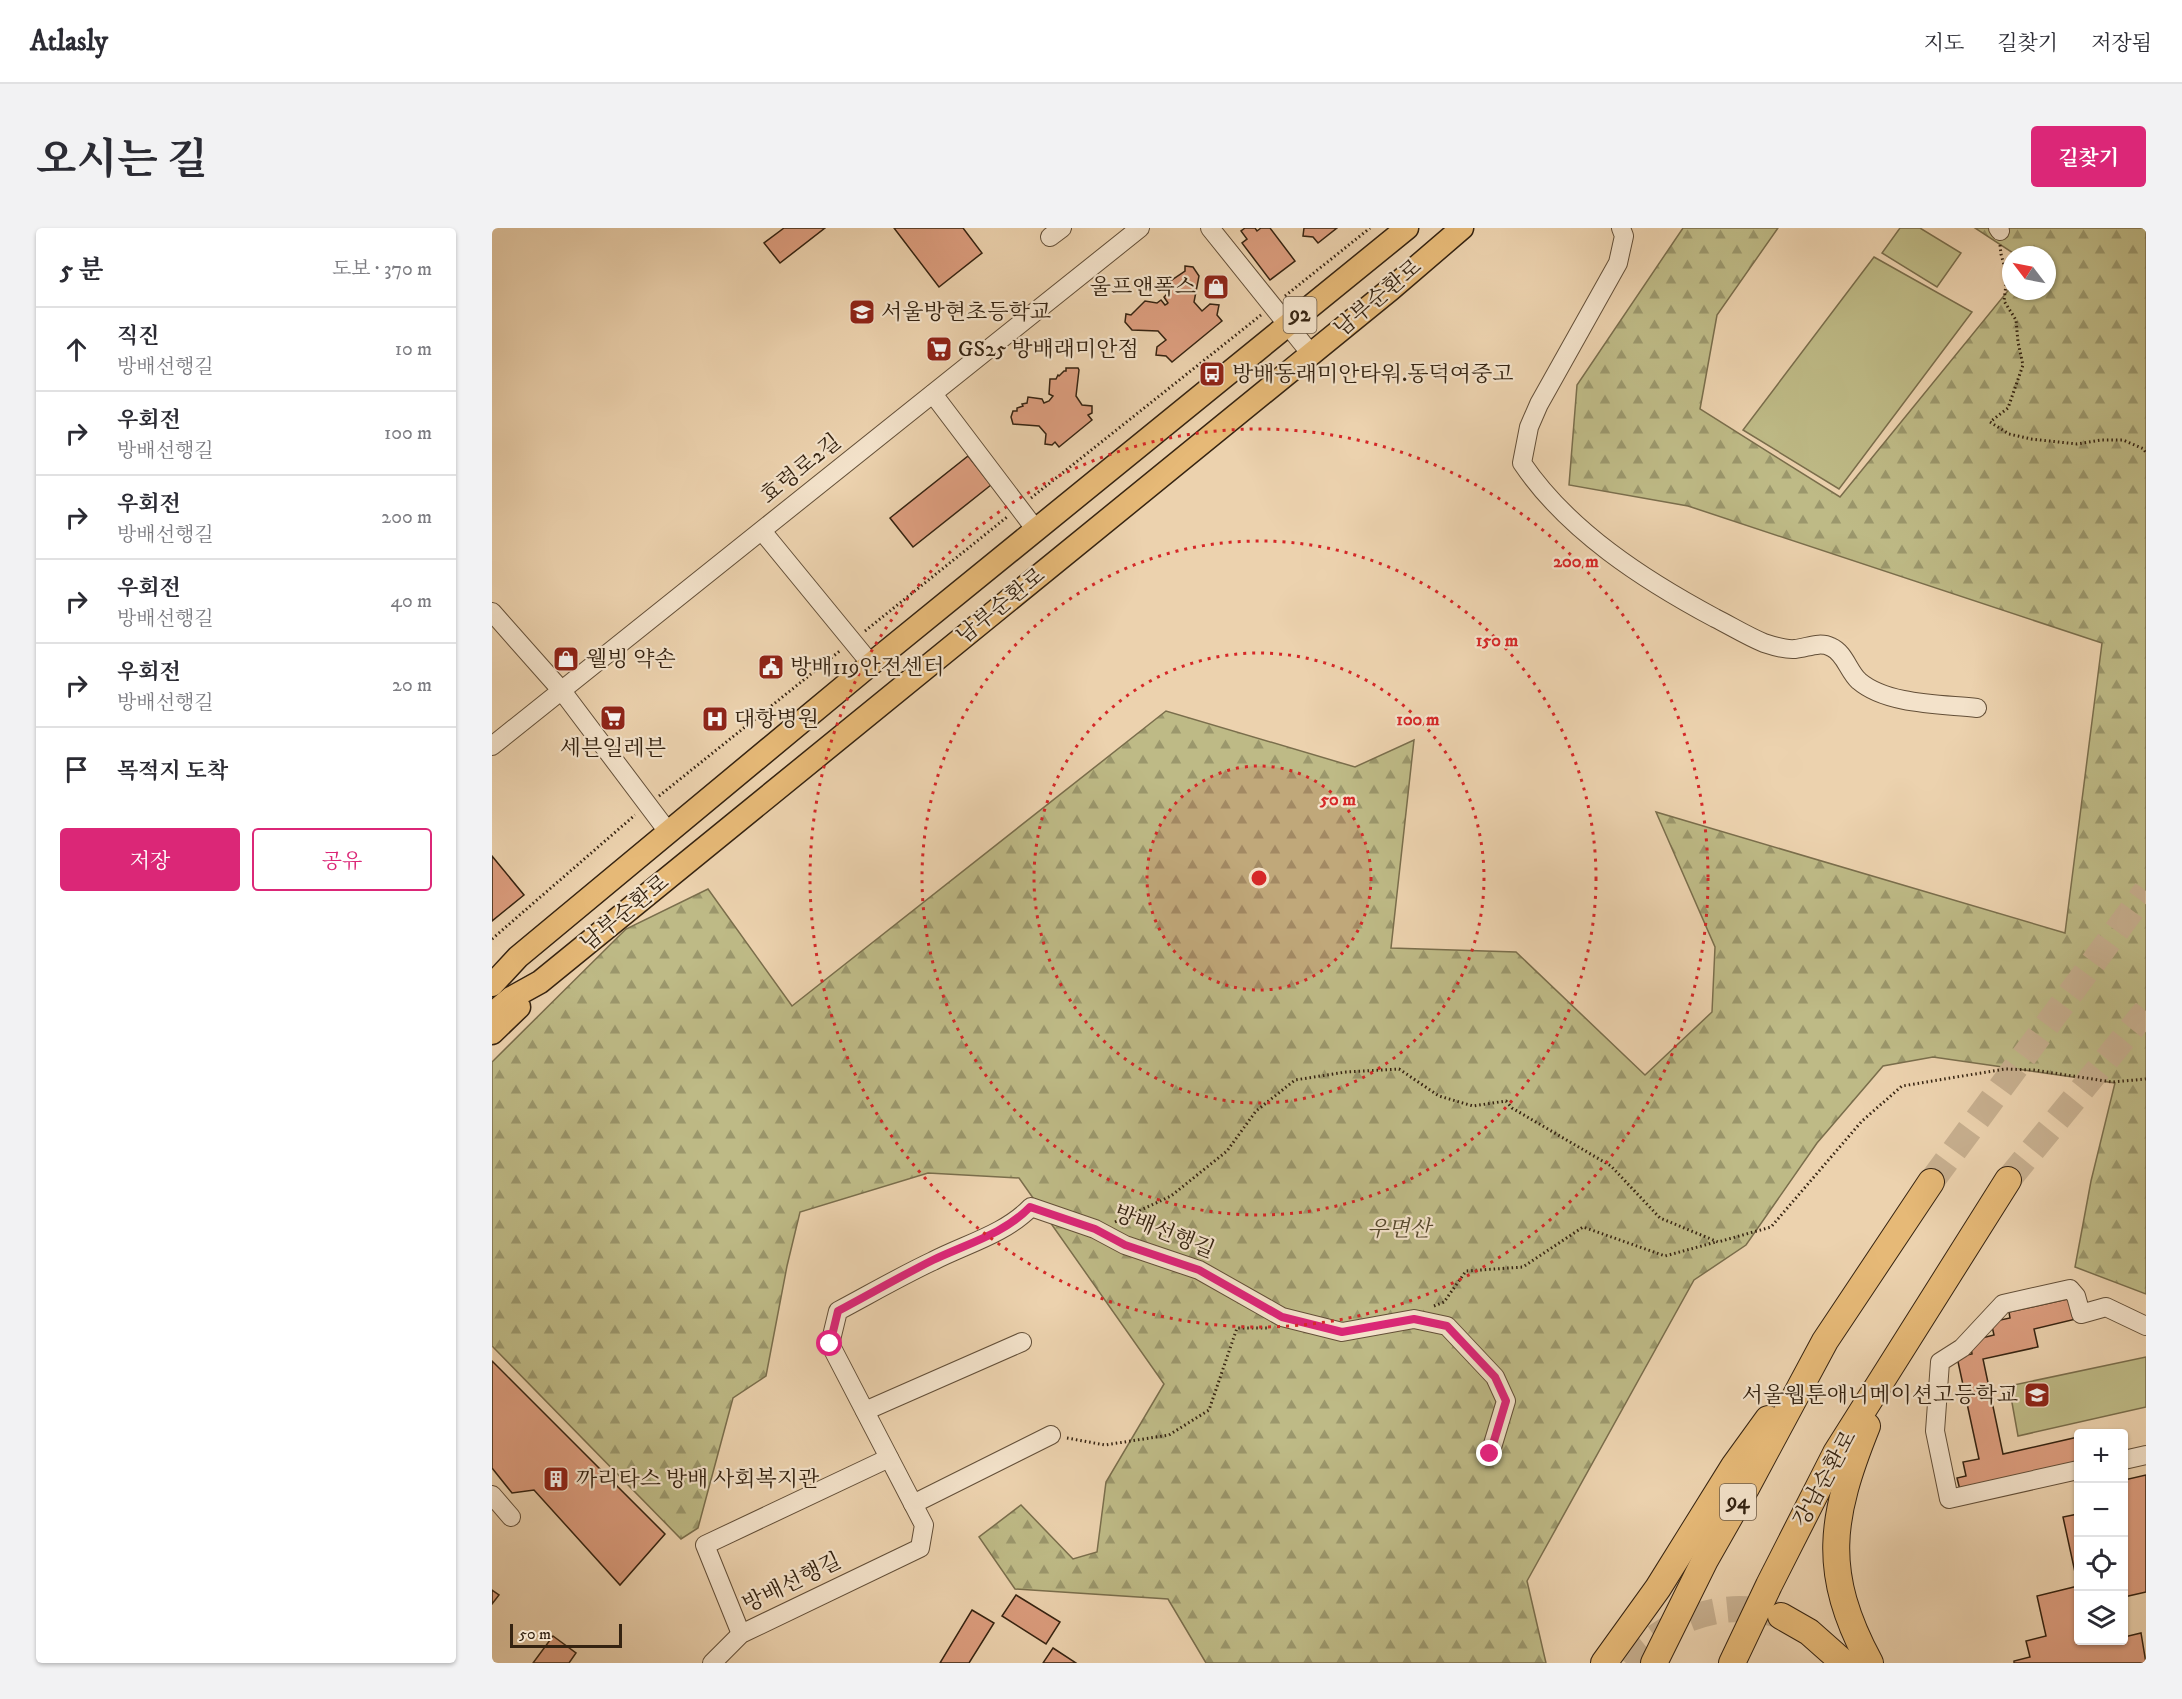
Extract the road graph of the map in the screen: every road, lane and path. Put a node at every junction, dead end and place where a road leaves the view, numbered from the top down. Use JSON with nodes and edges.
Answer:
{"nodes":[{"id":1,"x":1140,"y":228,"type":"edge"},
{"id":2,"x":1210,"y":228,"type":"edge"},
{"id":3,"x":1370,"y":228,"type":"edge"},
{"id":4,"x":1407,"y":228,"type":"edge"},
{"id":5,"x":1462,"y":228,"type":"edge"},
{"id":6,"x":1622,"y":228,"type":"edge"},
{"id":7,"x":1999,"y":229,"type":"edge"},
{"id":8,"x":1368,"y":259,"type":"junction"},
{"id":9,"x":1391,"y":289,"type":"junction"},
{"id":10,"x":1273,"y":306,"type":"junction"},
{"id":11,"x":1288,"y":325,"type":"junction"},
{"id":12,"x":1311,"y":354,"type":"junction"},
{"id":13,"x":1232,"y":372,"type":"junction"},
{"id":14,"x":933,"y":394,"type":"junction"},
{"id":15,"x":1256,"y":398,"type":"junction"},
{"id":16,"x":2146,"y":453,"type":"edge"},
{"id":17,"x":1019,"y":508,"type":"junction"},
{"id":18,"x":762,"y":531,"type":"junction"},
{"id":19,"x":1036,"y":531,"type":"junction"},
{"id":20,"x":492,"y":612,"type":"edge"},
{"id":21,"x":852,"y":642,"type":"junction"},
{"id":22,"x":871,"y":664,"type":"junction"},
{"id":23,"x":562,"y":691,"type":"junction"},
{"id":24,"x":1977,"y":708,"type":"dead end"},
{"id":25,"x":492,"y":746,"type":"edge"},
{"id":26,"x":648,"y":804,"type":"junction"},
{"id":27,"x":669,"y":833,"type":"junction"},
{"id":28,"x":492,"y":939,"type":"edge"},
{"id":29,"x":518,"y":957,"type":"junction"},
{"id":30,"x":492,"y":969,"type":"edge"},
{"id":31,"x":540,"y":982,"type":"junction"},
{"id":32,"x":492,"y":985,"type":"edge"},
{"id":33,"x":492,"y":1014,"type":"edge"},
{"id":34,"x":492,"y":1033,"type":"edge"},
{"id":35,"x":2146,"y":1079,"type":"edge"},
{"id":36,"x":2008,"y":1180,"type":"tunnel mouth"},
{"id":37,"x":1931,"y":1182,"type":"tunnel mouth"},
{"id":38,"x":1095,"y":1229,"type":"junction"},
{"id":39,"x":2146,"y":1326,"type":"edge"},
{"id":40,"x":1825,"y":1341,"type":"junction"},
{"id":41,"x":1022,"y":1342,"type":"dead end"},
{"id":42,"x":1892,"y":1364,"type":"junction"},
{"id":43,"x":865,"y":1411,"type":"junction"},
{"id":44,"x":1051,"y":1435,"type":"dead end"},
{"id":45,"x":1490,"y":1454,"type":"dead end"},
{"id":46,"x":2146,"y":1455,"type":"edge"},
{"id":47,"x":889,"y":1458,"type":"junction"},
{"id":48,"x":2128,"y":1459,"type":"edge"},
{"id":49,"x":2074,"y":1471,"type":"edge"},
{"id":50,"x":492,"y":1495,"type":"edge"},
{"id":51,"x":913,"y":1504,"type":"junction"},
{"id":52,"x":511,"y":1517,"type":"dead end"},
{"id":53,"x":1781,"y":1616,"type":"tunnel mouth"},
{"id":54,"x":741,"y":1634,"type":"junction"},
{"id":55,"x":712,"y":1663,"type":"edge"},
{"id":56,"x":1604,"y":1663,"type":"edge"},
{"id":57,"x":1653,"y":1663,"type":"edge"},
{"id":58,"x":1732,"y":1663,"type":"edge"},
{"id":59,"x":1844,"y":1663,"type":"edge"},
{"id":60,"x":1870,"y":1663,"type":"edge"}],
"edges":[{"from":1,"to":14,"type":"street","name":"효령로2길"},
{"from":2,"to":10,"type":"street"},
{"from":3,"to":10,"type":"path"},
{"from":4,"to":8,"type":"main road","name":"남부순환로","number":"92"},
{"from":5,"to":9,"type":"main road","name":"남부순환로","number":"92"},
{"from":6,"to":24,"type":"street"},
{"from":7,"to":16,"type":"path"},
{"from":8,"to":9,"type":"main road"},
{"from":8,"to":11,"type":"main road","name":"남부순환로","number":"92"},
{"from":9,"to":12,"type":"main road","name":"남부순환로","number":"92"},
{"from":10,"to":11,"type":"street"},
{"from":10,"to":17,"type":"path"},
{"from":11,"to":12,"type":"street"},
{"from":11,"to":13,"type":"main road","name":"남부순환로","number":"92"},
{"from":12,"to":15,"type":"main road","name":"남부순환로","number":"92"},
{"from":13,"to":15,"type":"main road"},
{"from":13,"to":19,"type":"main road","name":"남부순환로","number":"92"},
{"from":14,"to":17,"type":"street"},
{"from":14,"to":18,"type":"street","name":"효령로2길"},
{"from":15,"to":31,"type":"main road","name":"남부순환로","number":"92"},
{"from":17,"to":19,"type":"street"},
{"from":17,"to":21,"type":"path"},
{"from":18,"to":21,"type":"street"},
{"from":18,"to":23,"type":"street","name":"효령로2길"},
{"from":19,"to":22,"type":"main road","name":"남부순환로","number":"92"},
{"from":20,"to":23,"type":"street"},
{"from":21,"to":22,"type":"street"},
{"from":21,"to":26,"type":"path"},
{"from":22,"to":27,"type":"main road","name":"남부순환로","number":"92"},
{"from":23,"to":25,"type":"street","name":"효령로2길"},
{"from":23,"to":26,"type":"street"},
{"from":26,"to":27,"type":"street"},
{"from":26,"to":28,"type":"path"},
{"from":27,"to":29,"type":"main road","name":"남부순환로","number":"92"},
{"from":29,"to":30,"type":"main road","name":"남부순환로","number":"92"},
{"from":29,"to":32,"type":"main road","name":"남부순환로","number":"92"},
{"from":31,"to":33,"type":"main road","name":"남부순환로","number":"92"},
{"from":31,"to":34,"type":"main road","name":"남부순환로","number":"92"},
{"from":35,"to":38,"type":"path"},
{"from":36,"to":42,"type":"highway","name":"강남순환로"},
{"from":37,"to":40,"type":"highway","number":"94"},
{"from":38,"to":43,"type":"street","name":"방배선행길"},
{"from":38,"to":45,"type":"street","name":"방배선행길"},
{"from":39,"to":49,"type":"street"},
{"from":40,"to":56,"type":"highway"},
{"from":40,"to":57,"type":"highway","number":"94"},
{"from":41,"to":43,"type":"street"},
{"from":42,"to":58,"type":"highway","name":"강남순환로"},
{"from":42,"to":60,"type":"highway"},
{"from":43,"to":47,"type":"street","name":"방배선행길"},
{"from":44,"to":51,"type":"street"},
{"from":46,"to":48,"type":"street"},
{"from":47,"to":51,"type":"street","name":"방배선행길"},
{"from":47,"to":54,"type":"street","name":"방배선행길"},
{"from":50,"to":52,"type":"street"},
{"from":51,"to":54,"type":"street","name":"방배선행길"},
{"from":53,"to":59,"type":"highway"},
{"from":54,"to":55,"type":"street","name":"방배선행길"}]}
